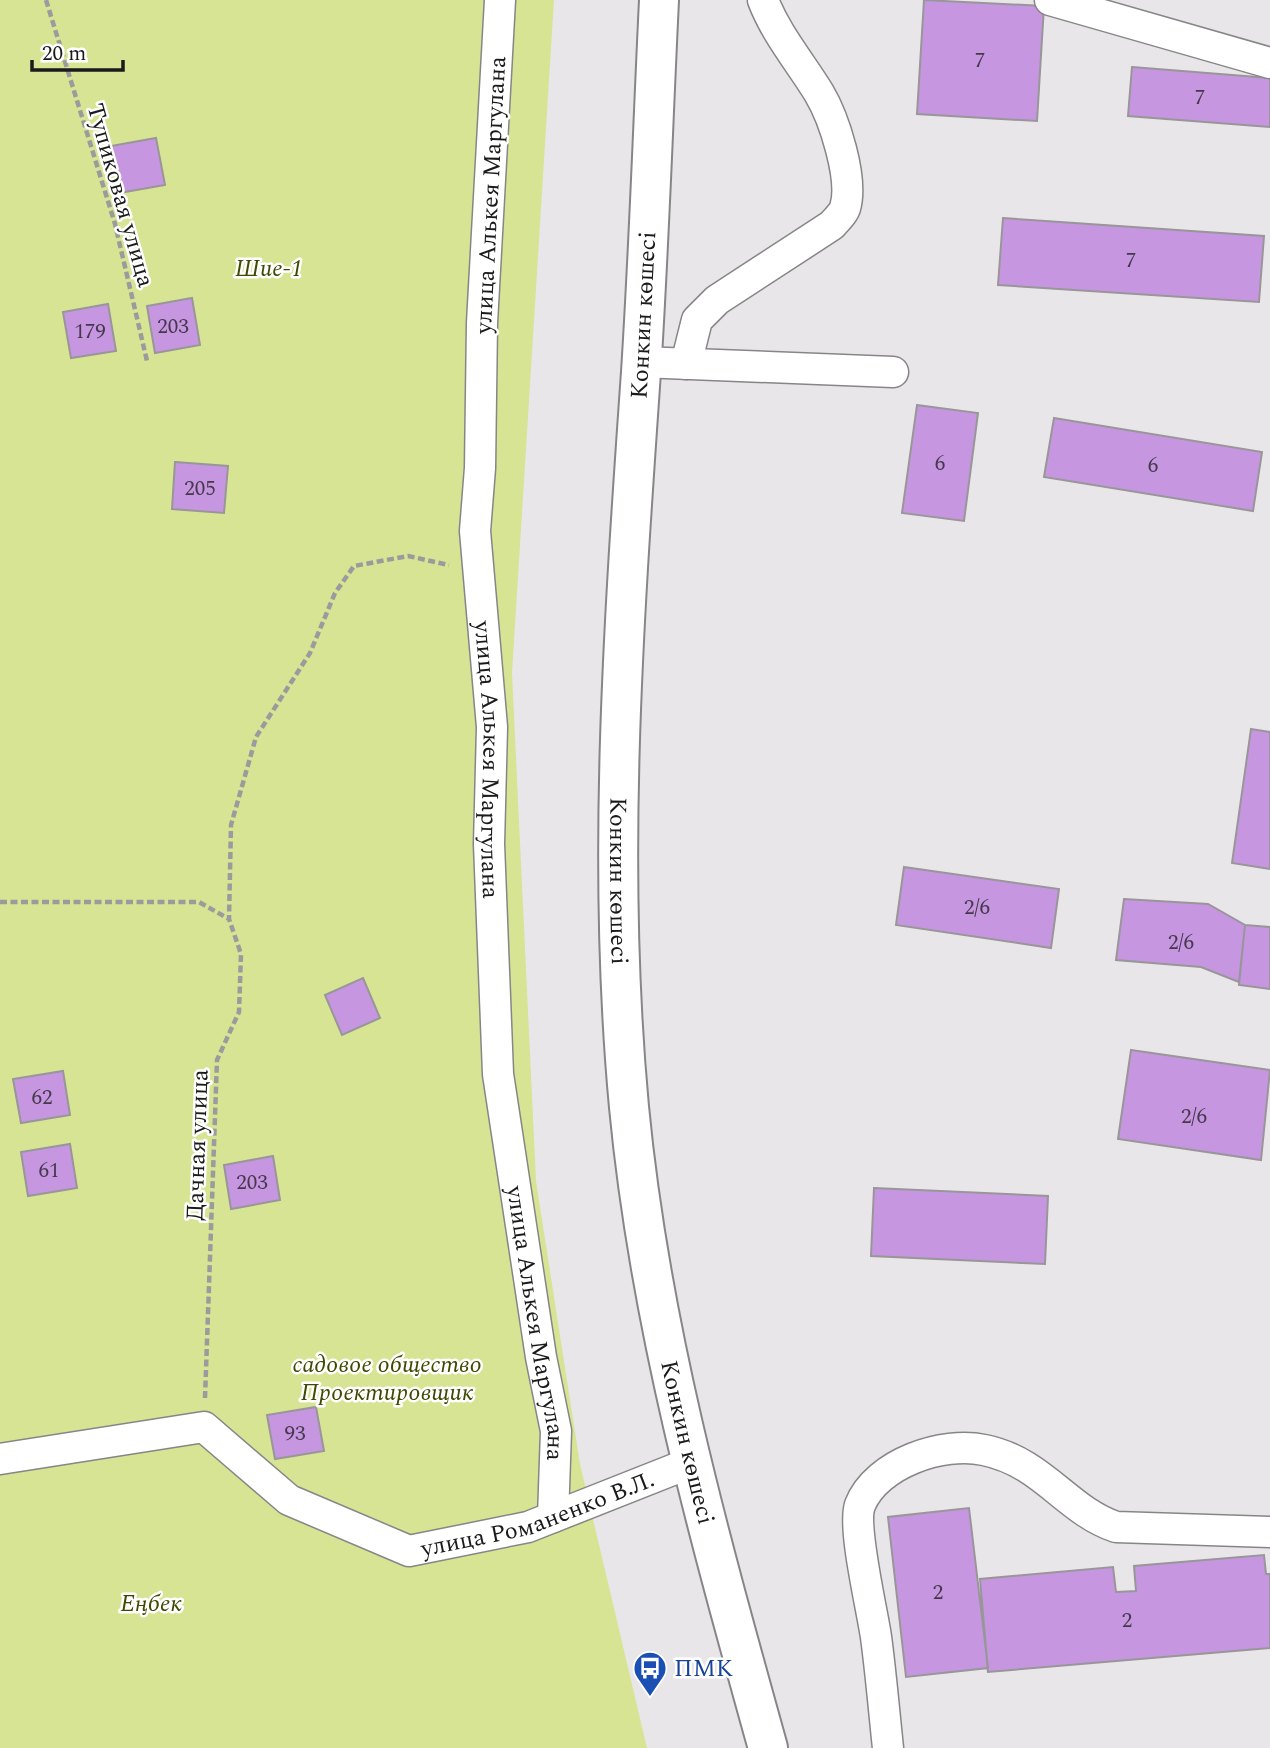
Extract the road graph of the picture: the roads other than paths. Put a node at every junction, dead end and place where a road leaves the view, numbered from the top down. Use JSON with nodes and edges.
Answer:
{"nodes":[{"id":1,"x":500,"y":0,"type":"edge"},
{"id":2,"x":659,"y":0,"type":"edge"},
{"id":3,"x":763,"y":0,"type":"edge"},
{"id":4,"x":1050,"y":0,"type":"edge"},
{"id":5,"x":1270,"y":63,"type":"edge"},
{"id":6,"x":641,"y":362,"type":"junction"},
{"id":7,"x":686,"y":363,"type":"junction"},
{"id":8,"x":893,"y":372,"type":"dead end"},
{"id":9,"x":0,"y":1459,"type":"edge"},
{"id":10,"x":690,"y":1463,"type":"junction"},
{"id":11,"x":553,"y":1517,"type":"junction"},
{"id":12,"x":1270,"y":1532,"type":"edge"},
{"id":13,"x":768,"y":1748,"type":"edge"},
{"id":14,"x":888,"y":1748,"type":"edge"}],
"edges":[{"from":1,"to":11,"type":"street","name":"улица Алькея Маргулана"},
{"from":2,"to":6,"type":"highway","name":"Конкин көшесі"},
{"from":3,"to":7,"type":"street"},
{"from":4,"to":5,"type":"street"},
{"from":6,"to":7,"type":"street"},
{"from":6,"to":10,"type":"highway","name":"Конкин көшесі"},
{"from":7,"to":8,"type":"street"},
{"from":9,"to":11,"type":"street","name":"улица Романенко В.Л."},
{"from":10,"to":11,"type":"street","name":"улица Романенко В.Л."},
{"from":10,"to":13,"type":"highway","name":"Конкин көшесі"},
{"from":12,"to":14,"type":"street"}]}
